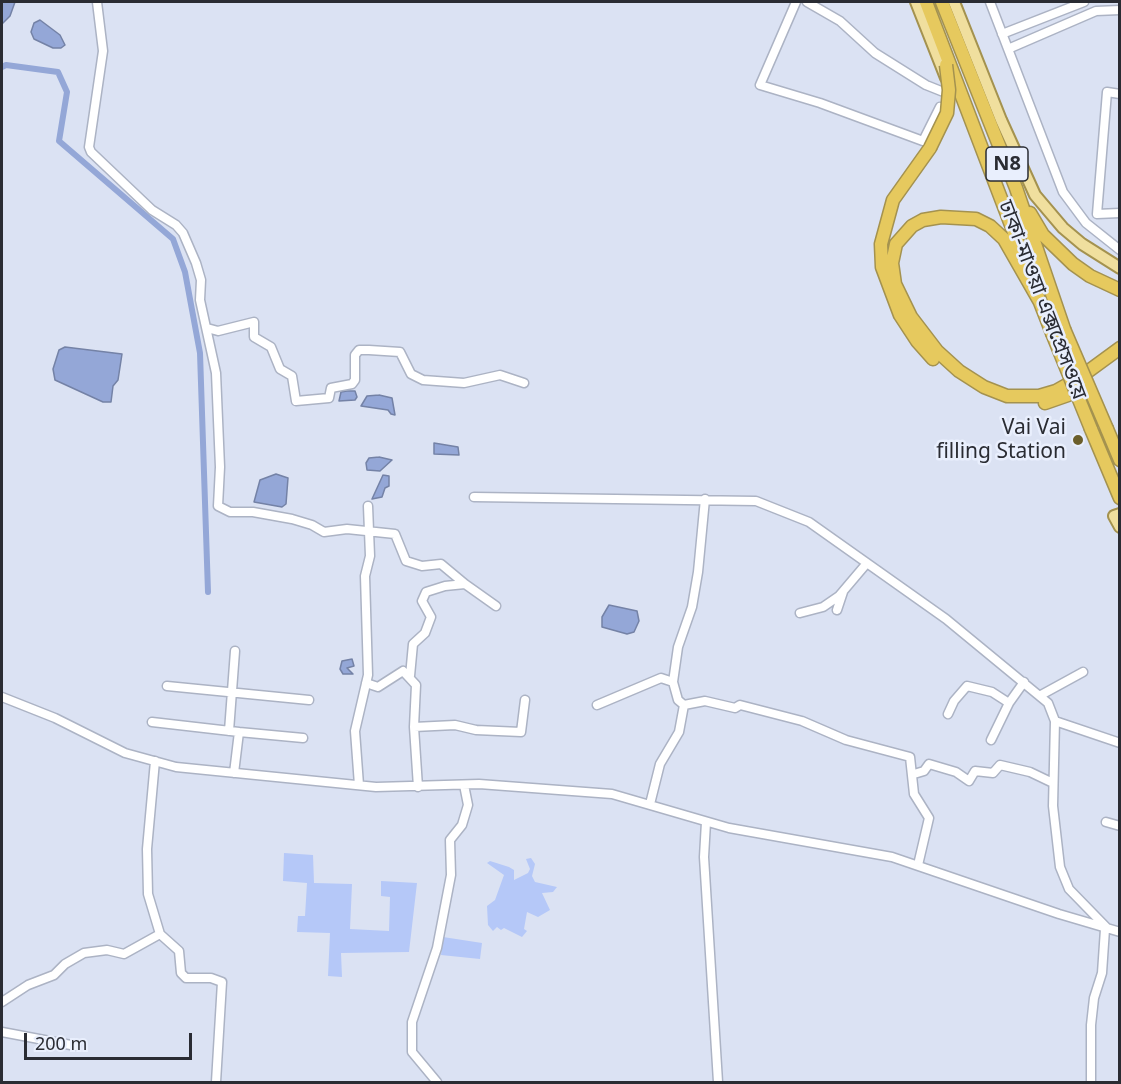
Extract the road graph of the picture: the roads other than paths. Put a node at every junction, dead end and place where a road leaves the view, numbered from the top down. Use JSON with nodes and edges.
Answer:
{"nodes":[{"id":1,"x":97,"y":2,"type":"edge"},
{"id":2,"x":796,"y":2,"type":"edge"},
{"id":3,"x":807,"y":2,"type":"edge"},
{"id":4,"x":916,"y":2,"type":"edge"},
{"id":5,"x":926,"y":2,"type":"edge"},
{"id":6,"x":942,"y":2,"type":"edge"},
{"id":7,"x":954,"y":2,"type":"edge"},
{"id":8,"x":990,"y":2,"type":"edge"},
{"id":9,"x":1084,"y":2,"type":"edge"},
{"id":10,"x":1119,"y":10,"type":"edge"},
{"id":11,"x":1002,"y":34,"type":"junction"},
{"id":12,"x":943,"y":44,"type":"junction"},
{"id":13,"x":1008,"y":49,"type":"junction"},
{"id":14,"x":1119,"y":94,"type":"edge"},
{"id":15,"x":959,"y":98,"type":"joint"},
{"id":16,"x":940,"y":107,"type":"dead end"},
{"id":17,"x":1016,"y":188,"type":"junction"},
{"id":18,"x":1119,"y":213,"type":"edge"},
{"id":19,"x":1119,"y":250,"type":"edge"},
{"id":20,"x":1119,"y":268,"type":"edge"},
{"id":21,"x":1119,"y":290,"type":"edge"},
{"id":22,"x":1040,"y":302,"type":"junction"},
{"id":23,"x":207,"y":328,"type":"junction"},
{"id":24,"x":1119,"y":348,"type":"edge"},
{"id":25,"x":1119,"y":356,"type":"edge"},
{"id":26,"x":524,"y":383,"type":"dead end"},
{"id":27,"x":1119,"y":460,"type":"edge"},
{"id":28,"x":474,"y":497,"type":"dead end"},
{"id":29,"x":1119,"y":498,"type":"edge"},
{"id":30,"x":705,"y":499,"type":"junction"},
{"id":31,"x":368,"y":506,"type":"dead end"},
{"id":32,"x":1119,"y":514,"type":"edge"},
{"id":33,"x":1119,"y":527,"type":"edge"},
{"id":34,"x":370,"y":532,"type":"junction"},
{"id":35,"x":867,"y":563,"type":"junction"},
{"id":36,"x":465,"y":584,"type":"junction"},
{"id":37,"x":843,"y":592,"type":"junction"},
{"id":38,"x":496,"y":606,"type":"dead end"},
{"id":39,"x":837,"y":610,"type":"dead end"},
{"id":40,"x":800,"y":613,"type":"dead end"},
{"id":41,"x":235,"y":651,"type":"dead end"},
{"id":42,"x":1083,"y":672,"type":"dead end"},
{"id":43,"x":410,"y":676,"type":"junction"},
{"id":44,"x":673,"y":682,"type":"junction"},
{"id":45,"x":1024,"y":682,"type":"junction"},
{"id":46,"x":366,"y":683,"type":"junction"},
{"id":47,"x":167,"y":686,"type":"dead end"},
{"id":48,"x":232,"y":693,"type":"junction"},
{"id":49,"x":1041,"y":695,"type":"junction"},
{"id":50,"x":2,"y":697,"type":"edge"},
{"id":51,"x":309,"y":700,"type":"dead end"},
{"id":52,"x":525,"y":700,"type":"dead end"},
{"id":53,"x":1009,"y":703,"type":"junction"},
{"id":54,"x":597,"y":705,"type":"dead end"},
{"id":55,"x":684,"y":705,"type":"junction"},
{"id":56,"x":948,"y":714,"type":"dead end"},
{"id":57,"x":1055,"y":721,"type":"junction"},
{"id":58,"x":152,"y":722,"type":"dead end"},
{"id":59,"x":414,"y":727,"type":"junction"},
{"id":60,"x":229,"y":731,"type":"junction"},
{"id":61,"x":239,"y":732,"type":"junction"},
{"id":62,"x":303,"y":738,"type":"dead end"},
{"id":63,"x":992,"y":740,"type":"dead end"},
{"id":64,"x":1119,"y":743,"type":"edge"},
{"id":65,"x":155,"y":761,"type":"junction"},
{"id":66,"x":234,"y":773,"type":"junction"},
{"id":67,"x":914,"y":774,"type":"junction"},
{"id":68,"x":1053,"y":783,"type":"junction"},
{"id":69,"x":359,"y":784,"type":"junction"},
{"id":70,"x":464,"y":784,"type":"junction"},
{"id":71,"x":418,"y":787,"type":"junction"},
{"id":72,"x":650,"y":804,"type":"junction"},
{"id":73,"x":706,"y":822,"type":"junction"},
{"id":74,"x":1106,"y":822,"type":"dead end"},
{"id":75,"x":1119,"y":826,"type":"edge"},
{"id":76,"x":918,"y":866,"type":"junction"},
{"id":77,"x":1107,"y":929,"type":"junction"},
{"id":78,"x":1119,"y":932,"type":"edge"},
{"id":79,"x":160,"y":934,"type":"junction"},
{"id":80,"x":2,"y":1002,"type":"edge"},
{"id":81,"x":2,"y":1032,"type":"edge"},
{"id":82,"x":76,"y":1046,"type":"dead end"},
{"id":83,"x":216,"y":1083,"type":"edge"},
{"id":84,"x":437,"y":1083,"type":"edge"},
{"id":85,"x":718,"y":1083,"type":"edge"},
{"id":86,"x":1091,"y":1083,"type":"edge"}],
"edges":[{"from":1,"to":23,"type":"street"},
{"from":2,"to":16,"type":"street"},
{"from":3,"to":15,"type":"street"},
{"from":4,"to":15,"type":"main road"},
{"from":5,"to":12,"type":"highway","name":"ঢাকা-মাওয়া এক্সপ্রেসওয়ে","number":"N8"},
{"from":6,"to":17,"type":"highway","name":"ঢাকা-মাওয়া এক্সপ্রেসওয়ে","number":"N8"},
{"from":7,"to":20,"type":"main road"},
{"from":8,"to":11,"type":"street"},
{"from":9,"to":11,"type":"street"},
{"from":10,"to":13,"type":"street"},
{"from":11,"to":13,"type":"street"},
{"from":12,"to":22,"type":"highway","name":"ঢাকা-মাওয়া এক্সপ্রেসওয়ে","number":"N8"},
{"from":12,"to":25,"type":"highway","bridge":true},
{"from":13,"to":19,"type":"street"},
{"from":14,"to":18,"type":"street"},
{"from":17,"to":21,"type":"highway"},
{"from":17,"to":27,"type":"highway","name":"ঢাকা-মাওয়া এক্সপ্রেসওয়ে","number":"N8","bridge":true},
{"from":22,"to":24,"type":"highway"},
{"from":22,"to":29,"type":"highway","name":"ঢাকা-মাওয়া এক্সপ্রেসওয়ে","number":"N8","bridge":true},
{"from":23,"to":26,"type":"street"},
{"from":23,"to":34,"type":"street"},
{"from":28,"to":30,"type":"street"},
{"from":30,"to":35,"type":"street"},
{"from":30,"to":44,"type":"street"},
{"from":31,"to":34,"type":"street"},
{"from":32,"to":33,"type":"main road"},
{"from":34,"to":36,"type":"street"},
{"from":34,"to":46,"type":"street"},
{"from":35,"to":37,"type":"street"},
{"from":35,"to":45,"type":"street"},
{"from":36,"to":38,"type":"street"},
{"from":36,"to":43,"type":"street"},
{"from":37,"to":39,"type":"street"},
{"from":37,"to":40,"type":"street"},
{"from":41,"to":48,"type":"street"},
{"from":42,"to":49,"type":"street"},
{"from":43,"to":46,"type":"street"},
{"from":43,"to":59,"type":"street"},
{"from":44,"to":54,"type":"street"},
{"from":44,"to":55,"type":"street"},
{"from":45,"to":49,"type":"street"},
{"from":45,"to":53,"type":"street"},
{"from":46,"to":69,"type":"street"},
{"from":47,"to":48,"type":"street"},
{"from":48,"to":51,"type":"street"},
{"from":48,"to":60,"type":"street"},
{"from":49,"to":57,"type":"street"},
{"from":50,"to":65,"type":"street"},
{"from":52,"to":59,"type":"street"},
{"from":53,"to":56,"type":"street"},
{"from":53,"to":63,"type":"street"},
{"from":55,"to":67,"type":"street"},
{"from":55,"to":72,"type":"street"},
{"from":57,"to":64,"type":"street"},
{"from":57,"to":68,"type":"street"},
{"from":58,"to":60,"type":"street"},
{"from":59,"to":71,"type":"street"},
{"from":60,"to":61,"type":"street"},
{"from":61,"to":62,"type":"street"},
{"from":61,"to":66,"type":"street"},
{"from":65,"to":66,"type":"street"},
{"from":65,"to":79,"type":"street"},
{"from":66,"to":69,"type":"street"},
{"from":67,"to":68,"type":"street"},
{"from":67,"to":76,"type":"street"},
{"from":68,"to":77,"type":"street"},
{"from":69,"to":71,"type":"street"},
{"from":70,"to":71,"type":"street"},
{"from":70,"to":72,"type":"street"},
{"from":70,"to":84,"type":"street"},
{"from":72,"to":73,"type":"street"},
{"from":73,"to":76,"type":"street"},
{"from":73,"to":85,"type":"street"},
{"from":74,"to":75,"type":"street"},
{"from":76,"to":77,"type":"street"},
{"from":77,"to":78,"type":"street"},
{"from":77,"to":86,"type":"street"},
{"from":79,"to":80,"type":"street"},
{"from":79,"to":83,"type":"street"},
{"from":81,"to":82,"type":"street"}]}
